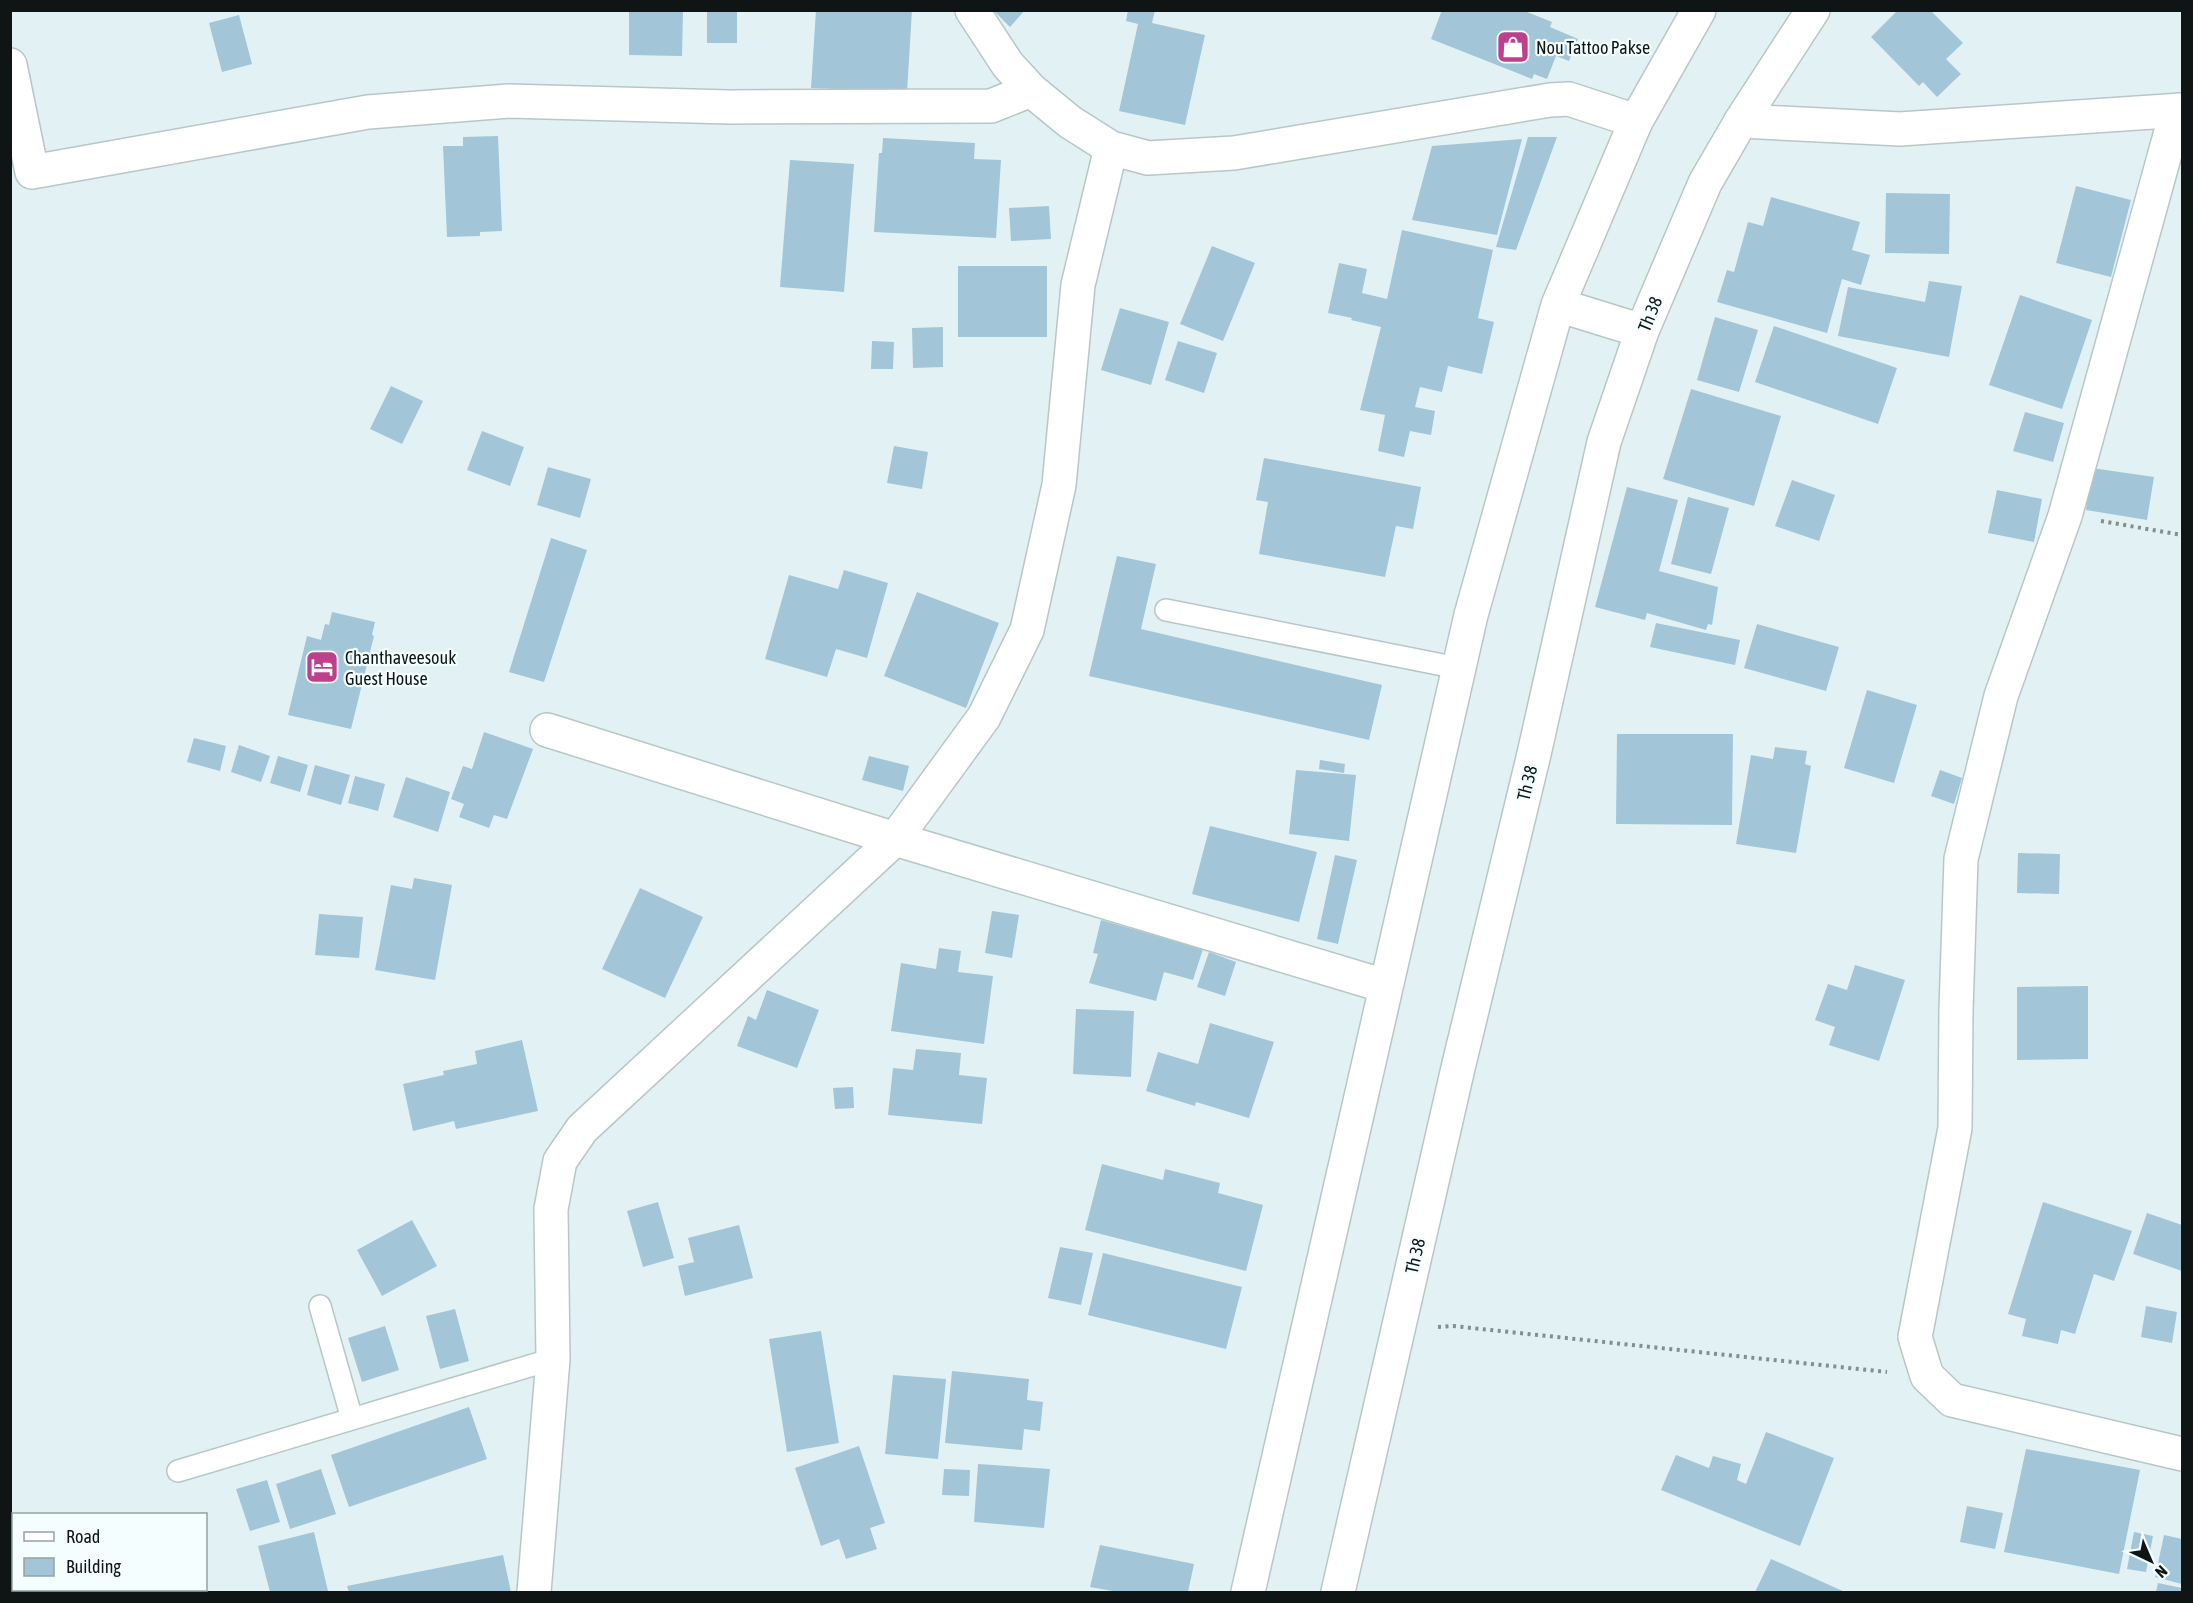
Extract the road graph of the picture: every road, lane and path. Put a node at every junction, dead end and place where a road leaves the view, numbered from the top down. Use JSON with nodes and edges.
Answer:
{"nodes":[{"id":1,"x":972,"y":10,"type":"edge"},
{"id":2,"x":1698,"y":10,"type":"edge"},
{"id":3,"x":1813,"y":10,"type":"edge"},
{"id":4,"x":10,"y":65,"type":"edge"},
{"id":5,"x":1032,"y":90,"type":"junction"},
{"id":6,"x":2180,"y":110,"type":"edge"},
{"id":7,"x":1741,"y":120,"type":"junction"},
{"id":8,"x":1636,"y":121,"type":"junction"},
{"id":9,"x":1111,"y":148,"type":"junction"},
{"id":10,"x":1558,"y":305,"type":"junction"},
{"id":11,"x":1642,"y":331,"type":"junction"},
{"id":12,"x":2065,"y":516,"type":"junction"},
{"id":13,"x":2182,"y":535,"type":"edge"},
{"id":14,"x":1166,"y":610,"type":"dead end"},
{"id":15,"x":1458,"y":668,"type":"junction"},
{"id":16,"x":547,"y":730,"type":"dead end"},
{"id":17,"x":895,"y":839,"type":"junction"},
{"id":18,"x":1385,"y":986,"type":"junction"},
{"id":19,"x":320,"y":1306,"type":"dead end"},
{"id":20,"x":1398,"y":1330,"type":"junction"},
{"id":21,"x":553,"y":1359,"type":"junction"},
{"id":22,"x":1927,"y":1376,"type":"junction"},
{"id":23,"x":352,"y":1419,"type":"junction"},
{"id":24,"x":2182,"y":1454,"type":"edge"},
{"id":25,"x":178,"y":1471,"type":"dead end"},
{"id":26,"x":534,"y":1593,"type":"edge"},
{"id":27,"x":1248,"y":1593,"type":"edge"},
{"id":28,"x":1338,"y":1593,"type":"edge"}],
"edges":[{"from":1,"to":5,"type":"street"},
{"from":2,"to":8,"type":"street"},
{"from":3,"to":7,"type":"street","name":"Th 38"},
{"from":4,"to":5,"type":"street"},
{"from":5,"to":9,"type":"street"},
{"from":6,"to":7,"type":"street"},
{"from":6,"to":12,"type":"street"},
{"from":7,"to":11,"type":"street","name":"Th 38"},
{"from":8,"to":9,"type":"street"},
{"from":8,"to":10,"type":"street"},
{"from":9,"to":17,"type":"street"},
{"from":10,"to":11,"type":"street"},
{"from":10,"to":15,"type":"street"},
{"from":11,"to":20,"type":"street","name":"Th 38"},
{"from":12,"to":13,"type":"path"},
{"from":12,"to":22,"type":"street"},
{"from":14,"to":15,"type":"lane"},
{"from":15,"to":18,"type":"street"},
{"from":16,"to":17,"type":"street"},
{"from":17,"to":18,"type":"street"},
{"from":17,"to":21,"type":"street"},
{"from":18,"to":27,"type":"street"},
{"from":19,"to":23,"type":"lane"},
{"from":20,"to":22,"type":"path"},
{"from":20,"to":28,"type":"street","name":"Th 38"},
{"from":21,"to":23,"type":"lane"},
{"from":21,"to":26,"type":"street"},
{"from":22,"to":24,"type":"street"},
{"from":23,"to":25,"type":"lane"}]}
